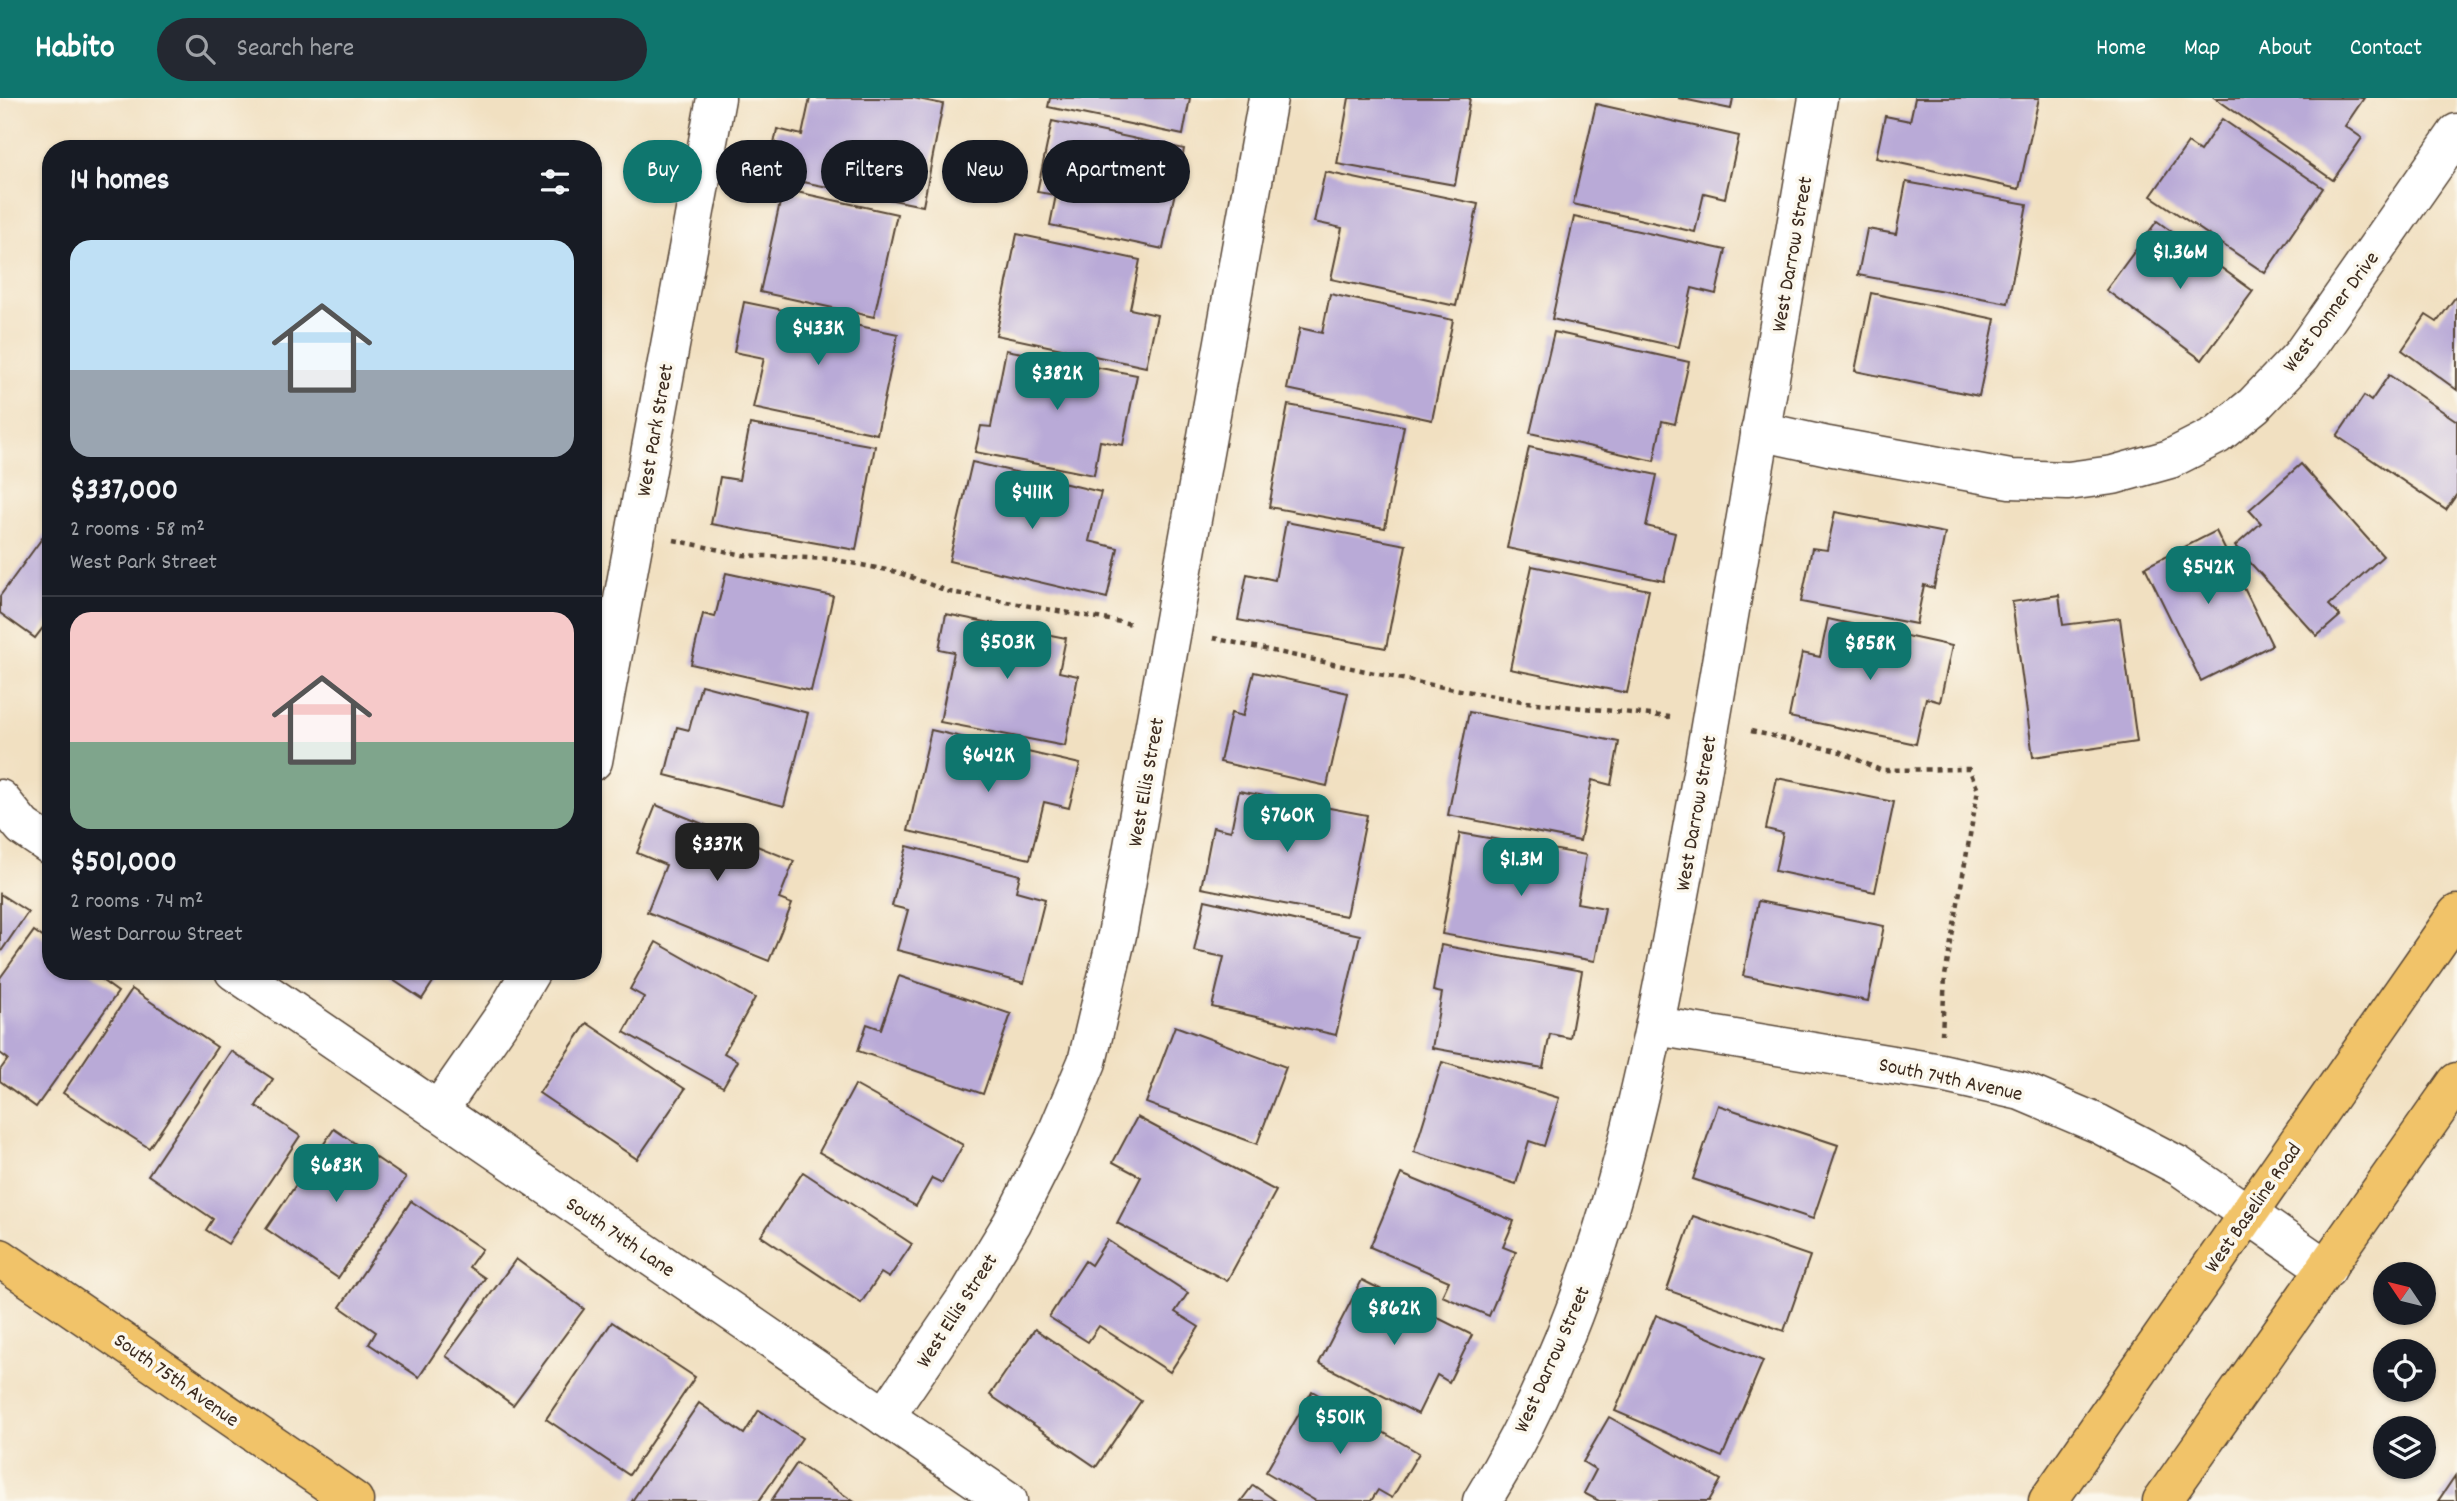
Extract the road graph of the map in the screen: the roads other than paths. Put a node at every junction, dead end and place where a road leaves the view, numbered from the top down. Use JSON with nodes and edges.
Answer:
{"nodes":[{"id":1,"x":716,"y":98,"type":"edge"},
{"id":2,"x":1268,"y":98,"type":"edge"},
{"id":3,"x":1818,"y":98,"type":"edge"},
{"id":4,"x":2457,"y":134,"type":"edge"},
{"id":5,"x":1760,"y":431,"type":"junction"},
{"id":6,"x":602,"y":713,"type":"edge"},
{"id":7,"x":0,"y":799,"type":"edge"},
{"id":8,"x":42,"y":840,"type":"edge"},
{"id":9,"x":2457,"y":914,"type":"edge"},
{"id":10,"x":247,"y":980,"type":"edge"},
{"id":11,"x":526,"y":980,"type":"edge"},
{"id":12,"x":1656,"y":1026,"type":"junction"},
{"id":13,"x":2457,"y":1083,"type":"edge"},
{"id":14,"x":438,"y":1111,"type":"junction"},
{"id":15,"x":2247,"y":1214,"type":"junction"},
{"id":16,"x":0,"y":1258,"type":"edge"},
{"id":17,"x":2327,"y":1269,"type":"junction"},
{"id":18,"x":886,"y":1417,"type":"junction"},
{"id":19,"x":354,"y":1501,"type":"edge"},
{"id":20,"x":1008,"y":1501,"type":"edge"},
{"id":21,"x":1482,"y":1501,"type":"edge"},
{"id":22,"x":2048,"y":1501,"type":"edge"},
{"id":23,"x":2162,"y":1501,"type":"edge"}],
"edges":[{"from":1,"to":6,"type":"street","name":"West Park Street"},
{"from":2,"to":18,"type":"street","name":"West Ellis Street"},
{"from":3,"to":5,"type":"street","name":"West Darrow Street"},
{"from":4,"to":5,"type":"street","name":"West Donner Drive"},
{"from":5,"to":12,"type":"street","name":"West Darrow Street"},
{"from":7,"to":8,"type":"street"},
{"from":9,"to":15,"type":"main road","name":"West Baseline Road"},
{"from":10,"to":14,"type":"street","name":"South 74th Lane"},
{"from":11,"to":14,"type":"street"},
{"from":12,"to":15,"type":"street","name":"South 74th Avenue"},
{"from":12,"to":21,"type":"street","name":"West Darrow Street"},
{"from":13,"to":17,"type":"main road"},
{"from":14,"to":18,"type":"street","name":"South 74th Lane"},
{"from":15,"to":17,"type":"street","name":"South 74th Avenue"},
{"from":15,"to":22,"type":"main road","name":"West Baseline Road"},
{"from":16,"to":19,"type":"main road","name":"South 75th Avenue"},
{"from":17,"to":23,"type":"main road"},
{"from":18,"to":20,"type":"street","name":"South 74th Lane"}]}
